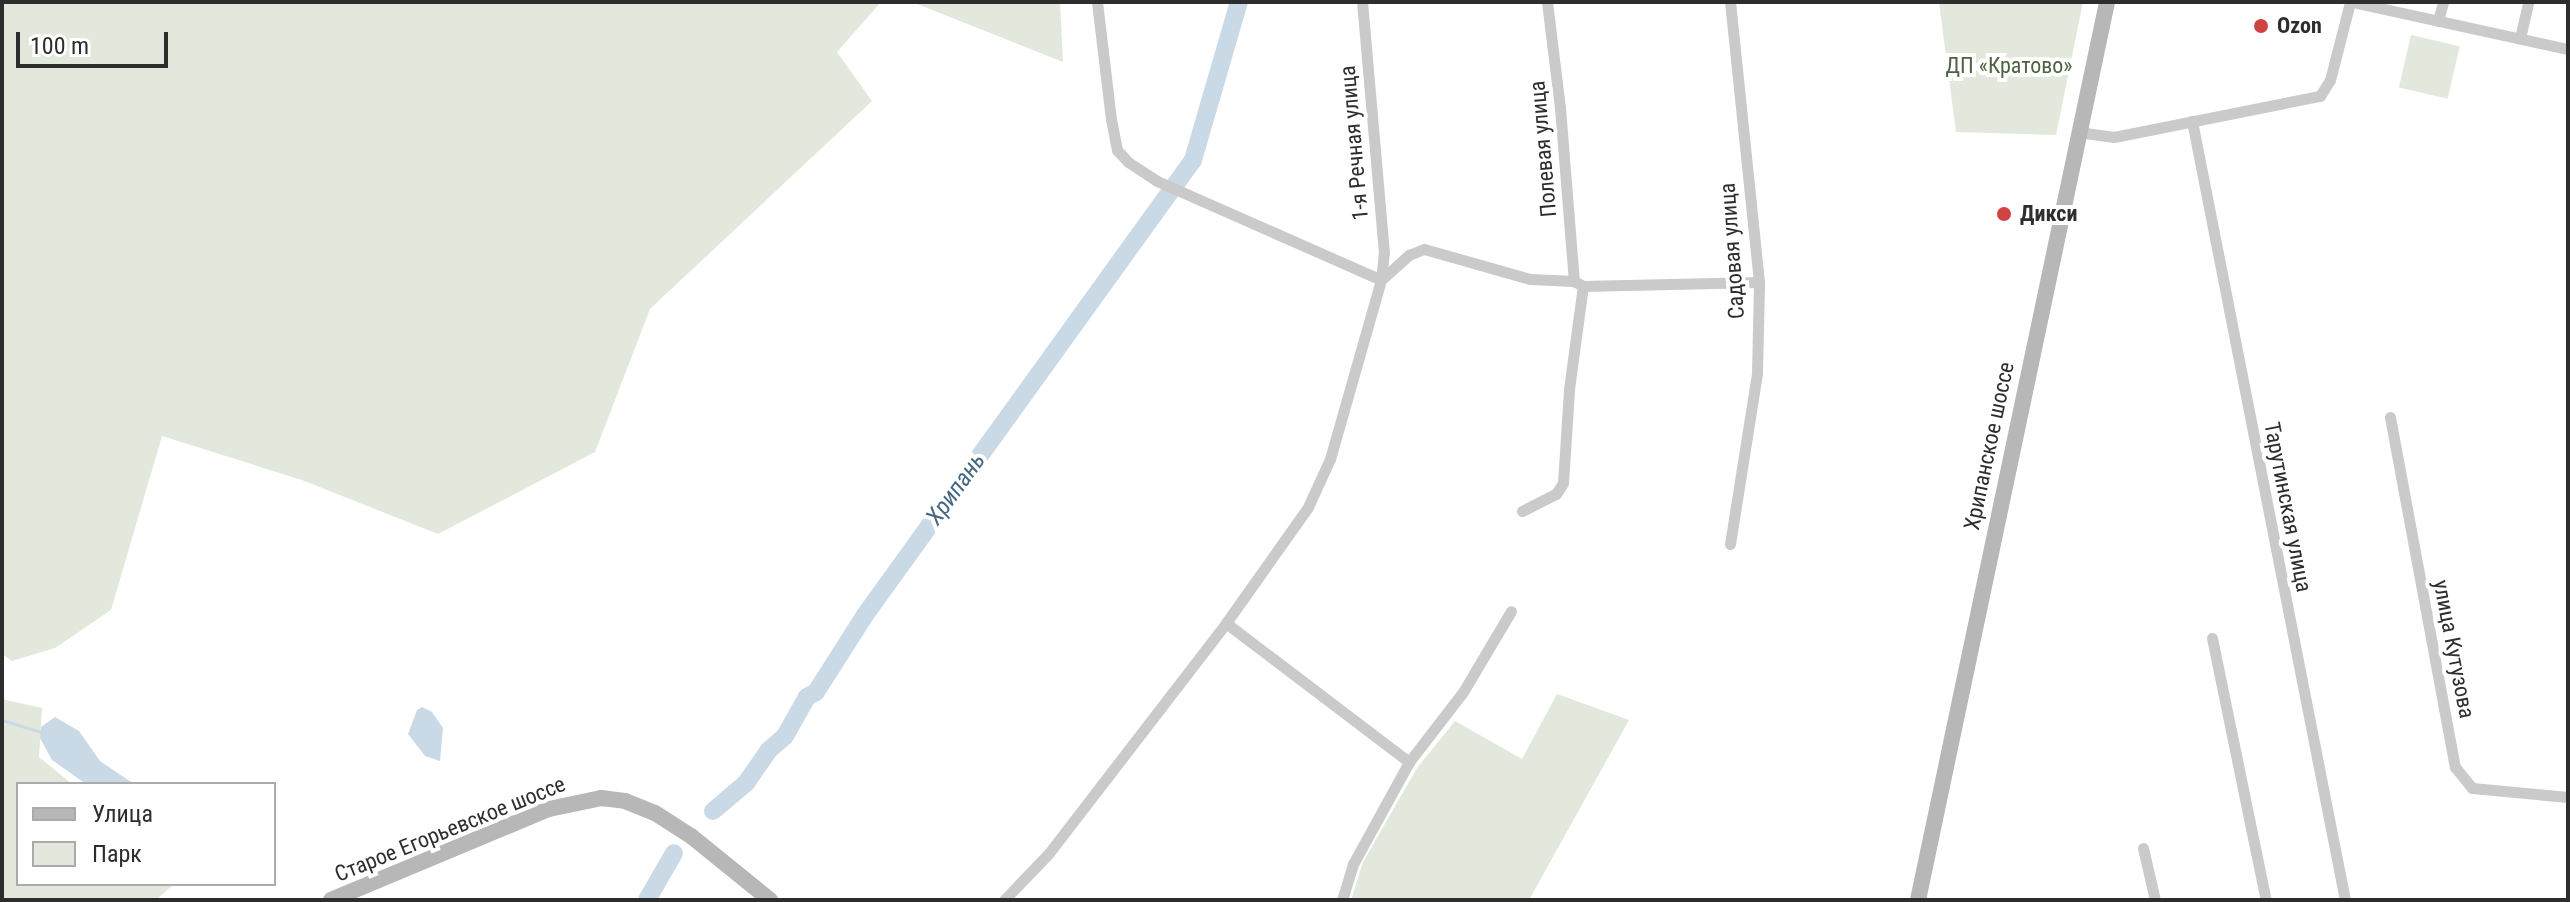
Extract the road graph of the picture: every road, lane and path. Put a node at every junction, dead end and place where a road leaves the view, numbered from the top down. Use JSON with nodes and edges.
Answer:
{"nodes":[{"id":1,"x":1097,"y":2,"type":"edge"},
{"id":2,"x":1362,"y":2,"type":"edge"},
{"id":3,"x":1547,"y":2,"type":"edge"},
{"id":4,"x":1730,"y":2,"type":"edge"},
{"id":5,"x":2107,"y":2,"type":"edge"},
{"id":6,"x":2351,"y":2,"type":"edge"},
{"id":7,"x":2443,"y":2,"type":"edge"},
{"id":8,"x":2528,"y":2,"type":"edge"},
{"id":9,"x":2438,"y":21,"type":"junction"},
{"id":10,"x":2520,"y":38,"type":"junction"},
{"id":11,"x":2568,"y":49,"type":"edge"},
{"id":12,"x":2192,"y":121,"type":"junction"},
{"id":13,"x":2078,"y":132,"type":"junction"},
{"id":14,"x":1381,"y":280,"type":"junction"},
{"id":15,"x":1759,"y":282,"type":"junction"},
{"id":16,"x":1579,"y":284,"type":"junction"},
{"id":17,"x":2390,"y":417,"type":"dead end"},
{"id":18,"x":1522,"y":511,"type":"dead end"},
{"id":19,"x":1730,"y":544,"type":"dead end"},
{"id":20,"x":1511,"y":611,"type":"dead end"},
{"id":21,"x":1226,"y":623,"type":"junction"},
{"id":22,"x":2212,"y":638,"type":"dead end"},
{"id":23,"x":1409,"y":762,"type":"junction"},
{"id":24,"x":2568,"y":797,"type":"edge"},
{"id":25,"x":2143,"y":848,"type":"dead end"},
{"id":26,"x":331,"y":900,"type":"edge"},
{"id":27,"x":769,"y":900,"type":"edge"},
{"id":28,"x":1004,"y":900,"type":"edge"},
{"id":29,"x":1342,"y":900,"type":"edge"},
{"id":30,"x":1918,"y":900,"type":"edge"},
{"id":31,"x":2155,"y":900,"type":"edge"},
{"id":32,"x":2266,"y":900,"type":"edge"},
{"id":33,"x":2345,"y":900,"type":"edge"}],
"edges":[{"from":1,"to":14,"type":"street"},
{"from":2,"to":14,"type":"street","name":"1-я Речная улица"},
{"from":3,"to":16,"type":"street","name":"Полевая улица"},
{"from":4,"to":15,"type":"street","name":"Садовая улица"},
{"from":5,"to":13,"type":"main road","name":"Хрипанское шоссе"},
{"from":6,"to":9,"type":"street"},
{"from":6,"to":12,"type":"street"},
{"from":7,"to":9,"type":"street"},
{"from":8,"to":10,"type":"street"},
{"from":9,"to":10,"type":"street"},
{"from":10,"to":11,"type":"street"},
{"from":12,"to":13,"type":"street"},
{"from":12,"to":33,"type":"street","name":"Тарутинская улица"},
{"from":13,"to":30,"type":"main road","name":"Хрипанское шоссе"},
{"from":14,"to":16,"type":"street"},
{"from":14,"to":21,"type":"street","name":"1-я Речная улица"},
{"from":15,"to":16,"type":"street"},
{"from":15,"to":19,"type":"street","name":"Садовая улица"},
{"from":16,"to":18,"type":"street","name":"Полевая улица"},
{"from":17,"to":24,"type":"street","name":"улица Кутузова"},
{"from":20,"to":23,"type":"street"},
{"from":21,"to":23,"type":"street"},
{"from":21,"to":28,"type":"street","name":"1-я Речная улица"},
{"from":22,"to":32,"type":"street"},
{"from":23,"to":29,"type":"street"},
{"from":25,"to":31,"type":"street"},
{"from":26,"to":27,"type":"main road","name":"Старое Егорьевское шоссе"}]}
